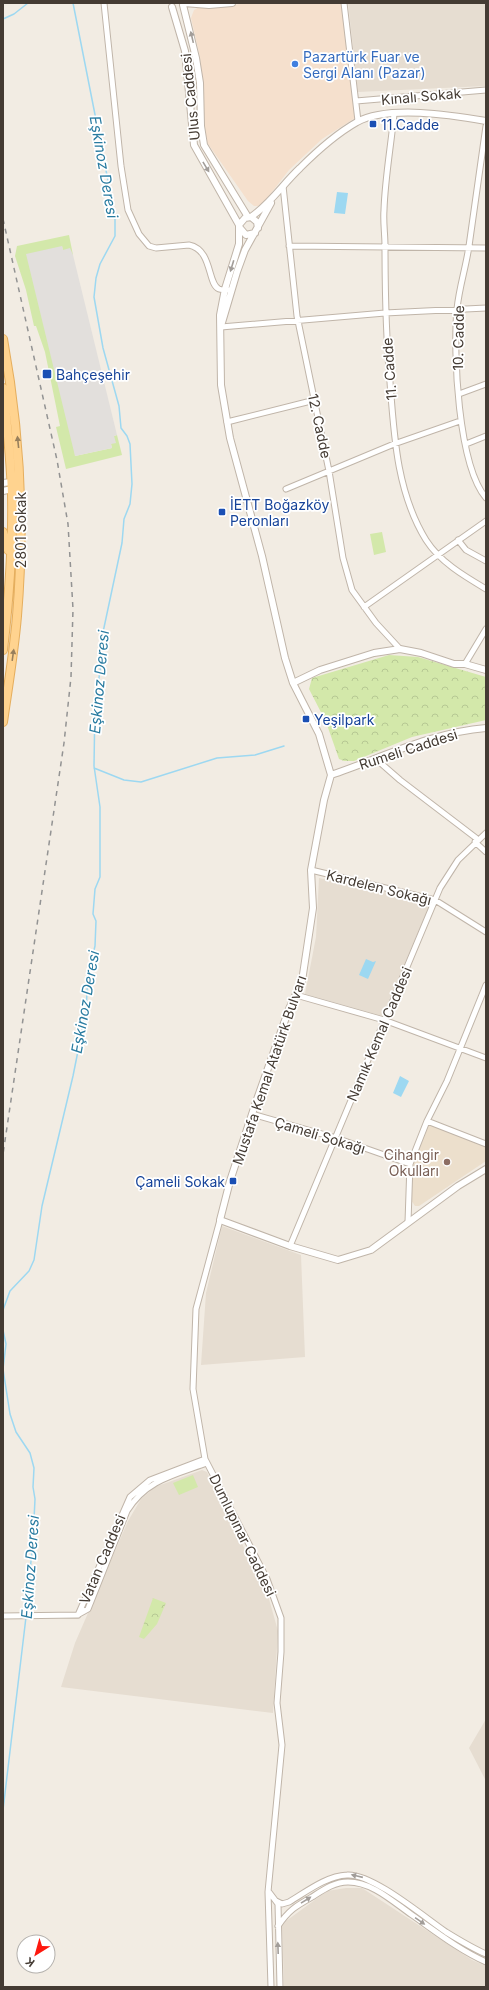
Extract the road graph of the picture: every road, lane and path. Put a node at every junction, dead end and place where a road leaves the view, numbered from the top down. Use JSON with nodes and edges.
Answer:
{"nodes":[{"id":1,"x":104,"y":3,"type":"edge"},
{"id":2,"x":232,"y":3,"type":"edge"},
{"id":3,"x":344,"y":3,"type":"edge"},
{"id":4,"x":184,"y":4,"type":"edge"},
{"id":5,"x":171,"y":5,"type":"edge"},
{"id":6,"x":486,"y":90,"type":"edge"},
{"id":7,"x":356,"y":101,"type":"junction"},
{"id":8,"x":394,"y":114,"type":"junction"},
{"id":9,"x":486,"y":121,"type":"edge"},
{"id":10,"x":358,"y":122,"type":"junction"},
{"id":11,"x":486,"y":126,"type":"edge"},
{"id":12,"x":283,"y":186,"type":"junction"},
{"id":13,"x":272,"y":200,"type":"junction"},
{"id":14,"x":249,"y":217,"type":"junction"},
{"id":15,"x":240,"y":227,"type":"junction"},
{"id":16,"x":257,"y":230,"type":"junction"},
{"id":17,"x":289,"y":246,"type":"junction"},
{"id":18,"x":385,"y":247,"type":"junction"},
{"id":19,"x":469,"y":247,"type":"junction"},
{"id":20,"x":486,"y":248,"type":"edge"},
{"id":21,"x":228,"y":290,"type":"junction"},
{"id":22,"x":457,"y":308,"type":"junction"},
{"id":23,"x":486,"y":308,"type":"edge"},
{"id":24,"x":385,"y":313,"type":"junction"},
{"id":25,"x":298,"y":320,"type":"junction"},
{"id":26,"x":221,"y":327,"type":"junction"},
{"id":27,"x":3,"y":339,"type":"edge"},
{"id":28,"x":486,"y":384,"type":"edge"},
{"id":29,"x":3,"y":388,"type":"edge"},
{"id":30,"x":459,"y":394,"type":"junction"},
{"id":31,"x":315,"y":400,"type":"junction"},
{"id":32,"x":460,"y":421,"type":"junction"},
{"id":33,"x":227,"y":422,"type":"junction"},
{"id":34,"x":486,"y":436,"type":"edge"},
{"id":35,"x":394,"y":444,"type":"junction"},
{"id":36,"x":466,"y":444,"type":"junction"},
{"id":37,"x":10,"y":453,"type":"junction"},
{"id":38,"x":3,"y":469,"type":"edge"},
{"id":39,"x":329,"y":471,"type":"junction"},
{"id":40,"x":12,"y":484,"type":"edge"},
{"id":41,"x":286,"y":489,"type":"dead end"},
{"id":42,"x":3,"y":491,"type":"edge"},
{"id":43,"x":486,"y":498,"type":"edge"},
{"id":44,"x":486,"y":521,"type":"edge"},
{"id":45,"x":3,"y":532,"type":"edge"},
{"id":46,"x":458,"y":540,"type":"junction"},
{"id":47,"x":437,"y":554,"type":"junction"},
{"id":48,"x":486,"y":561,"type":"edge"},
{"id":49,"x":10,"y":564,"type":"junction"},
{"id":50,"x":486,"y":589,"type":"edge"},
{"id":51,"x":364,"y":606,"type":"junction"},
{"id":52,"x":486,"y":629,"type":"edge"},
{"id":53,"x":400,"y":649,"type":"junction"},
{"id":54,"x":3,"y":650,"type":"edge"},
{"id":55,"x":465,"y":664,"type":"junction"},
{"id":56,"x":486,"y":670,"type":"edge"},
{"id":57,"x":293,"y":683,"type":"junction"},
{"id":58,"x":3,"y":722,"type":"edge"},
{"id":59,"x":486,"y":728,"type":"edge"},
{"id":60,"x":376,"y":759,"type":"junction"},
{"id":61,"x":331,"y":774,"type":"junction"},
{"id":62,"x":486,"y":833,"type":"edge"},
{"id":63,"x":475,"y":842,"type":"junction"},
{"id":64,"x":486,"y":852,"type":"edge"},
{"id":65,"x":311,"y":870,"type":"junction"},
{"id":66,"x":435,"y":900,"type":"junction"},
{"id":67,"x":486,"y":932,"type":"edge"},
{"id":68,"x":486,"y":985,"type":"edge"},
{"id":69,"x":296,"y":995,"type":"junction"},
{"id":70,"x":384,"y":1020,"type":"junction"},
{"id":71,"x":460,"y":1048,"type":"junction"},
{"id":72,"x":486,"y":1058,"type":"edge"},
{"id":73,"x":252,"y":1114,"type":"junction"},
{"id":74,"x":427,"y":1121,"type":"junction"},
{"id":75,"x":336,"y":1138,"type":"junction"},
{"id":76,"x":486,"y":1144,"type":"edge"},
{"id":77,"x":410,"y":1164,"type":"junction"},
{"id":78,"x":486,"y":1169,"type":"edge"},
{"id":79,"x":220,"y":1220,"type":"junction"},
{"id":80,"x":408,"y":1222,"type":"junction"},
{"id":81,"x":290,"y":1246,"type":"junction"},
{"id":82,"x":193,"y":1371,"type":"joint"},
{"id":83,"x":206,"y":1461,"type":"junction"},
{"id":84,"x":3,"y":1616,"type":"edge"},
{"id":85,"x":268,"y":1892,"type":"junction"},
{"id":86,"x":276,"y":1901,"type":"junction"},
{"id":87,"x":278,"y":1926,"type":"junction"},
{"id":88,"x":486,"y":1954,"type":"edge"},
{"id":89,"x":486,"y":1962,"type":"edge"},
{"id":90,"x":271,"y":1987,"type":"edge"},
{"id":91,"x":280,"y":1987,"type":"edge"}],
"edges":[{"from":1,"to":21,"type":"street"},
{"from":2,"to":4,"type":"street"},
{"from":3,"to":7,"type":"street"},
{"from":4,"to":5,"type":"street","name":"Ulus Caddesi"},
{"from":14,"to":4,"type":"street","name":"Ulus Caddesi","one_way":true},
{"from":5,"to":15,"type":"street","name":"Ulus Caddesi","one_way":true},
{"from":6,"to":7,"type":"street","name":"Kınalı Sokak"},
{"from":7,"to":10,"type":"street"},
{"from":8,"to":9,"type":"street"},
{"from":8,"to":10,"type":"street"},
{"from":8,"to":18,"type":"street","name":"11. Cadde"},
{"from":10,"to":12,"type":"street"},
{"from":11,"to":19,"type":"street","name":"10. Cadde"},
{"from":12,"to":13,"type":"street"},
{"from":12,"to":17,"type":"street","name":"12. Cadde"},
{"from":13,"to":14,"type":"street"},
{"from":13,"to":16,"type":"street"},
{"from":14,"to":15,"type":"street"},
{"from":14,"to":16,"type":"street"},
{"from":15,"to":16,"type":"street"},
{"from":15,"to":21,"type":"street","one_way":true},
{"from":16,"to":21,"type":"street"},
{"from":17,"to":18,"type":"street"},
{"from":17,"to":25,"type":"street","name":"12. Cadde"},
{"from":18,"to":19,"type":"street"},
{"from":18,"to":24,"type":"street","name":"11. Cadde"},
{"from":19,"to":20,"type":"street"},
{"from":19,"to":22,"type":"street","name":"10. Cadde"},
{"from":21,"to":26,"type":"street"},
{"from":22,"to":23,"type":"street"},
{"from":22,"to":24,"type":"street"},
{"from":22,"to":30,"type":"street","name":"10. Cadde"},
{"from":24,"to":25,"type":"street"},
{"from":24,"to":35,"type":"street","name":"11. Cadde"},
{"from":25,"to":26,"type":"street"},
{"from":25,"to":31,"type":"street","name":"12. Cadde"},
{"from":26,"to":33,"type":"street"},
{"from":40,"to":27,"type":"main road","name":"2801 Sokak","one_way":true},
{"from":28,"to":30,"type":"street"},
{"from":29,"to":37,"type":"main road","name":"2801 Sokak"},
{"from":30,"to":32,"type":"street","name":"10. Cadde"},
{"from":31,"to":33,"type":"street"},
{"from":31,"to":39,"type":"street","name":"12. Cadde"},
{"from":32,"to":35,"type":"street"},
{"from":32,"to":36,"type":"street","name":"10. Cadde"},
{"from":33,"to":57,"type":"street"},
{"from":34,"to":36,"type":"street"},
{"from":35,"to":39,"type":"street"},
{"from":35,"to":47,"type":"street","name":"11. Cadde"},
{"from":36,"to":43,"type":"street","name":"10. Cadde"},
{"from":37,"to":38,"type":"main road"},
{"from":37,"to":40,"type":"main road","name":"2801 Sokak"},
{"from":39,"to":41,"type":"street"},
{"from":39,"to":51,"type":"street","name":"12. Cadde"},
{"from":40,"to":42,"type":"street"},
{"from":40,"to":49,"type":"main road","name":"2801 Sokak"},
{"from":58,"to":40,"type":"main road","name":"2801 Sokak","one_way":true},
{"from":44,"to":46,"type":"street"},
{"from":45,"to":49,"type":"main road"},
{"from":46,"to":47,"type":"street"},
{"from":46,"to":48,"type":"street"},
{"from":47,"to":50,"type":"street","name":"11. Cadde"},
{"from":47,"to":51,"type":"street"},
{"from":49,"to":54,"type":"main road","name":"2801 Sokak"},
{"from":51,"to":53,"type":"street","name":"12. Cadde"},
{"from":52,"to":55,"type":"street"},
{"from":53,"to":55,"type":"street"},
{"from":53,"to":57,"type":"street"},
{"from":55,"to":56,"type":"street"},
{"from":57,"to":61,"type":"street"},
{"from":59,"to":60,"type":"street","name":"Rumeli Caddesi"},
{"from":60,"to":61,"type":"street","name":"Rumeli Caddesi"},
{"from":60,"to":63,"type":"street"},
{"from":61,"to":65,"type":"street","name":"Mustafa Kemal Atatürk Bulvarı"},
{"from":62,"to":63,"type":"street","name":"Namık Kemal Caddesi"},
{"from":63,"to":64,"type":"street"},
{"from":63,"to":66,"type":"street","name":"Namık Kemal Caddesi"},
{"from":65,"to":66,"type":"street","name":"Kardelen Sokağı"},
{"from":65,"to":69,"type":"street","name":"Mustafa Kemal Atatürk Bulvarı"},
{"from":66,"to":67,"type":"street","name":"Kardelen Sokağı"},
{"from":66,"to":70,"type":"street","name":"Namık Kemal Caddesi"},
{"from":68,"to":71,"type":"street"},
{"from":69,"to":70,"type":"street"},
{"from":69,"to":73,"type":"street","name":"Mustafa Kemal Atatürk Bulvarı"},
{"from":70,"to":71,"type":"street"},
{"from":70,"to":75,"type":"street","name":"Namık Kemal Caddesi"},
{"from":71,"to":72,"type":"street"},
{"from":71,"to":74,"type":"street"},
{"from":73,"to":75,"type":"street","name":"Çameli Sokağı"},
{"from":73,"to":79,"type":"street","name":"Mustafa Kemal Atatürk Bulvarı"},
{"from":74,"to":76,"type":"street"},
{"from":74,"to":77,"type":"street"},
{"from":75,"to":77,"type":"street","name":"Çameli Sokağı"},
{"from":75,"to":81,"type":"street","name":"Namık Kemal Caddesi"},
{"from":77,"to":80,"type":"street"},
{"from":78,"to":80,"type":"street"},
{"from":79,"to":81,"type":"street"},
{"from":79,"to":82,"type":"street","name":"Mustafa Kemal Atatürk Bulvarı"},
{"from":80,"to":81,"type":"street"},
{"from":82,"to":83,"type":"street","name":"Dumlupınar Caddesi"},
{"from":83,"to":84,"type":"street","name":"Vatan Caddesi"},
{"from":83,"to":85,"type":"street","name":"Dumlupınar Caddesi"},
{"from":85,"to":86,"type":"street"},
{"from":85,"to":90,"type":"street","name":"Dumlupınar Caddesi"},
{"from":86,"to":87,"type":"street"},
{"from":88,"to":86,"type":"street","one_way":true},
{"from":87,"to":89,"type":"street","one_way":true},
{"from":91,"to":87,"type":"street","one_way":true}]}
